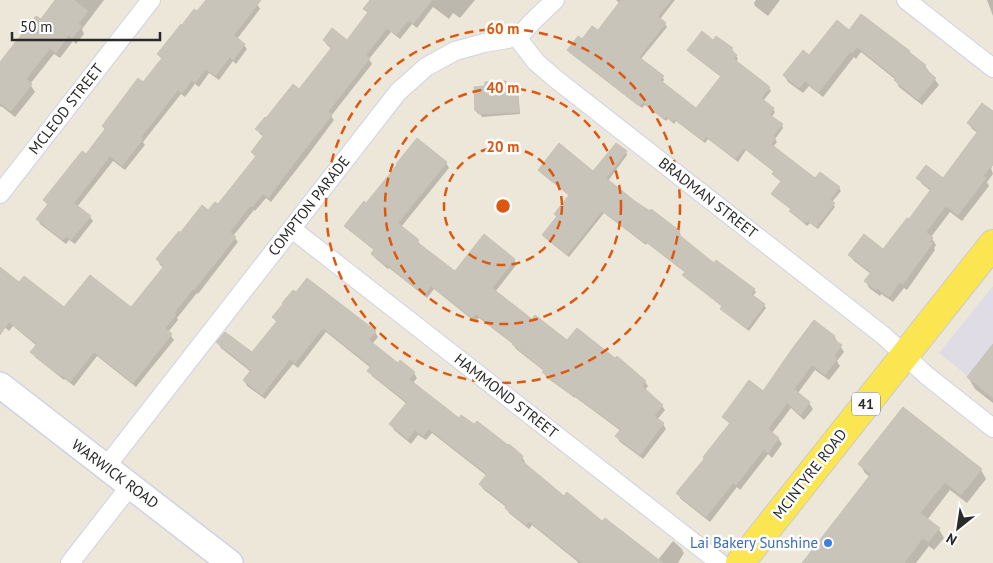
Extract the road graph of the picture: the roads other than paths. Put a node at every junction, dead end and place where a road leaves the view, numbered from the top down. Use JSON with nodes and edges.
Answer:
{"nodes":[{"id":1,"x":151,"y":0,"type":"edge"},
{"id":2,"x":555,"y":0,"type":"edge"},
{"id":3,"x":906,"y":0,"type":"edge"},
{"id":4,"x":516,"y":36,"type":"junction"},
{"id":5,"x":993,"y":68,"type":"edge"},
{"id":6,"x":0,"y":194,"type":"edge"},
{"id":7,"x":292,"y":229,"type":"junction"},
{"id":8,"x":993,"y":244,"type":"edge"},
{"id":9,"x":905,"y":355,"type":"junction"},
{"id":10,"x":0,"y":385,"type":"edge"},
{"id":11,"x":993,"y":428,"type":"edge"},
{"id":12,"x":105,"y":468,"type":"junction"},
{"id":13,"x":130,"y":486,"type":"junction"},
{"id":14,"x":70,"y":563,"type":"edge"},
{"id":15,"x":230,"y":563,"type":"edge"},
{"id":16,"x":720,"y":563,"type":"edge"},
{"id":17,"x":740,"y":563,"type":"edge"}],
"edges":[{"from":1,"to":6,"type":"street","name":"MCLEOD STREET"},
{"from":2,"to":4,"type":"street","name":"COMPTON PARADE"},
{"from":3,"to":5,"type":"street"},
{"from":4,"to":7,"type":"street","name":"COMPTON PARADE"},
{"from":4,"to":9,"type":"street","name":"BRADMAN STREET"},
{"from":7,"to":12,"type":"street","name":"COMPTON PARADE"},
{"from":7,"to":16,"type":"street","name":"HAMMOND STREET"},
{"from":8,"to":9,"type":"main road","name":"MCINTYRE ROAD","number":"41"},
{"from":9,"to":11,"type":"street","name":"BRADMAN STREET"},
{"from":9,"to":17,"type":"main road","name":"MCINTYRE ROAD","number":"41"},
{"from":10,"to":12,"type":"street","name":"WARWICK ROAD"},
{"from":12,"to":13,"type":"street","name":"WARWICK ROAD"},
{"from":13,"to":14,"type":"street"},
{"from":13,"to":15,"type":"street","name":"WARWICK ROAD"}]}
